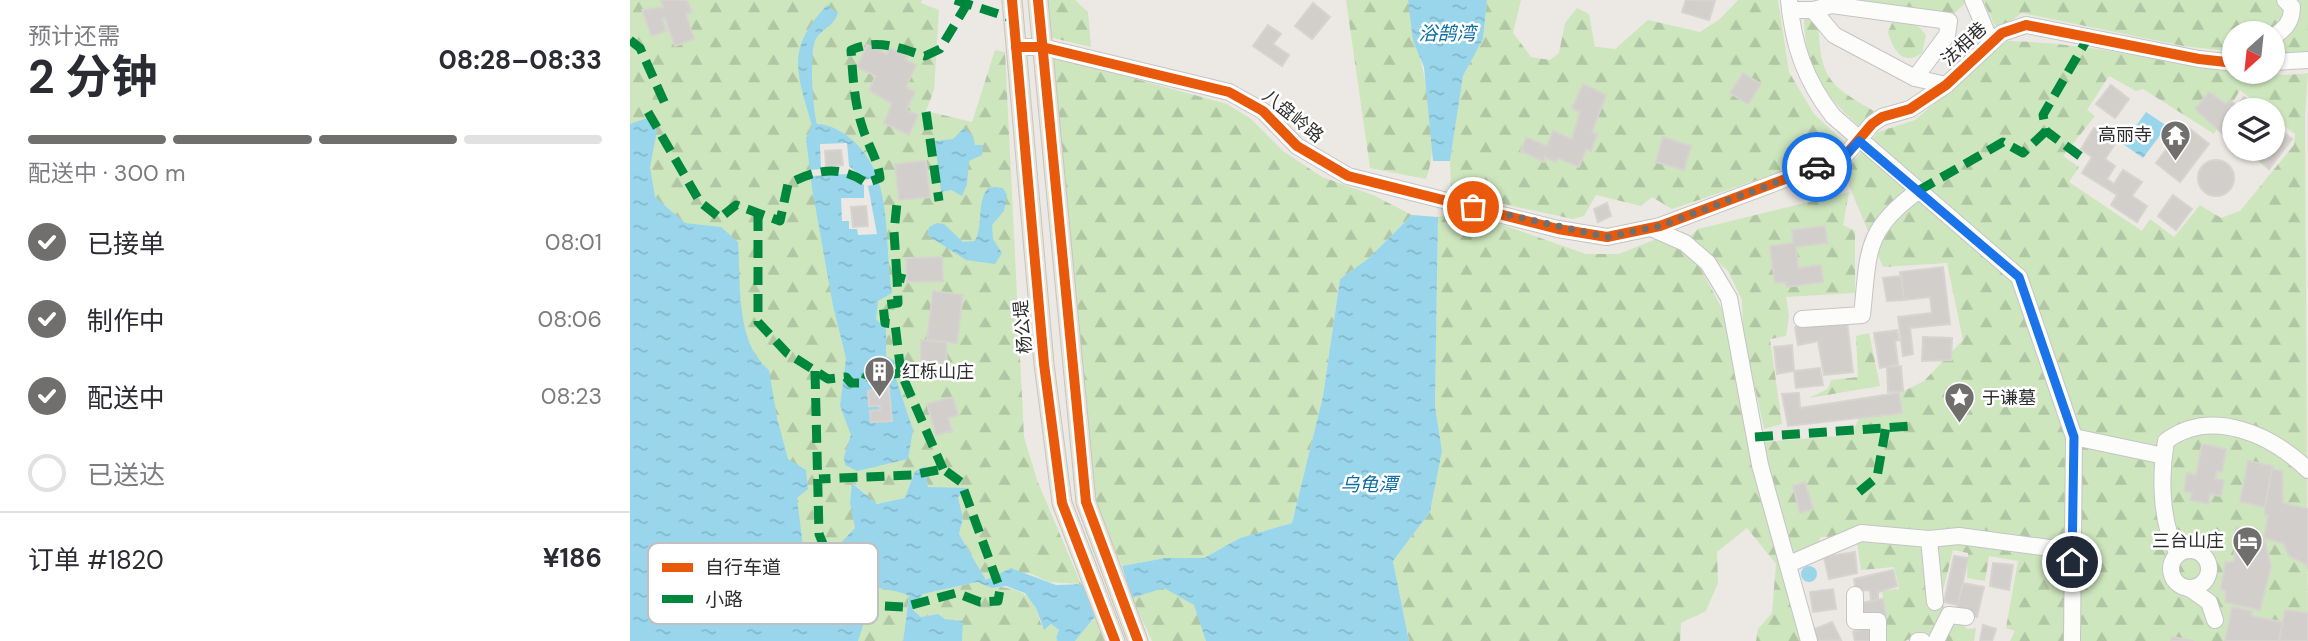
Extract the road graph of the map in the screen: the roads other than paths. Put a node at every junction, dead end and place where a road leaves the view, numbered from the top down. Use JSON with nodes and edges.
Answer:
{"nodes":[{"id":1,"x":1012,"y":0,"type":"edge"},
{"id":2,"x":1038,"y":0,"type":"edge"},
{"id":3,"x":1973,"y":0,"type":"edge"},
{"id":4,"x":2285,"y":0,"type":"edge"},
{"id":5,"x":1789,"y":5,"type":"edge"},
{"id":6,"x":1813,"y":10,"type":"junction"},
{"id":7,"x":2286,"y":28,"type":"edge"},
{"id":8,"x":1991,"y":44,"type":"junction"},
{"id":9,"x":1016,"y":47,"type":"junction"},
{"id":10,"x":1042,"y":47,"type":"junction"},
{"id":11,"x":2308,"y":60,"type":"edge"},
{"id":12,"x":2286,"y":61,"type":"edge"},
{"id":13,"x":2222,"y":62,"type":"edge"},
{"id":14,"x":1915,"y":78,"type":"junction"},
{"id":15,"x":1946,"y":85,"type":"junction"},
{"id":16,"x":1859,"y":141,"type":"junction"},
{"id":17,"x":1918,"y":191,"type":"junction"},
{"id":18,"x":1651,"y":228,"type":"junction"},
{"id":19,"x":1802,"y":320,"type":"dead end"},
{"id":20,"x":2074,"y":437,"type":"junction"},
{"id":21,"x":2164,"y":456,"type":"junction"},
{"id":22,"x":2308,"y":470,"type":"edge"},
{"id":23,"x":1929,"y":540,"type":"junction"},
{"id":24,"x":2072,"y":551,"type":"junction"},
{"id":25,"x":2178,"y":554,"type":"junction"},
{"id":26,"x":1789,"y":564,"type":"junction"},
{"id":27,"x":2189,"y":588,"type":"junction"},
{"id":28,"x":1855,"y":595,"type":"dead end"},
{"id":29,"x":1935,"y":602,"type":"dead end"},
{"id":30,"x":1966,"y":617,"type":"dead end"},
{"id":31,"x":2216,"y":620,"type":"dead end"},
{"id":32,"x":1115,"y":641,"type":"edge"},
{"id":33,"x":1138,"y":641,"type":"edge"},
{"id":34,"x":1809,"y":641,"type":"edge"},
{"id":35,"x":1878,"y":641,"type":"edge"},
{"id":36,"x":1936,"y":641,"type":"edge"},
{"id":37,"x":2072,"y":641,"type":"edge"}],
"edges":[{"from":1,"to":9,"type":"main road","name":"杨公堤"},
{"from":2,"to":10,"type":"main road"},
{"from":3,"to":8,"type":"street"},
{"from":4,"to":7,"type":"street"},
{"from":5,"to":6,"type":"street"},
{"from":5,"to":16,"type":"street"},
{"from":6,"to":14,"type":"street"},
{"from":6,"to":14,"type":"street"},
{"from":8,"to":13,"type":"street","name":"法相巷"},
{"from":8,"to":15,"type":"street","name":"法相巷"},
{"from":9,"to":10,"type":"street","name":"八盘岭路"},
{"from":9,"to":32,"type":"main road","name":"杨公堤"},
{"from":10,"to":18,"type":"street","name":"八盘岭路"},
{"from":10,"to":33,"type":"main road"},
{"from":11,"to":12,"type":"street"},
{"from":14,"to":15,"type":"street"},
{"from":15,"to":16,"type":"street","name":"法相巷"},
{"from":16,"to":17,"type":"street"},
{"from":16,"to":18,"type":"street","name":"八盘岭路"},
{"from":17,"to":19,"type":"street"},
{"from":17,"to":20,"type":"street"},
{"from":18,"to":26,"type":"street"},
{"from":20,"to":21,"type":"street"},
{"from":20,"to":24,"type":"street"},
{"from":21,"to":22,"type":"street"},
{"from":21,"to":25,"type":"street"},
{"from":23,"to":24,"type":"street"},
{"from":23,"to":26,"type":"street"},
{"from":23,"to":29,"type":"street"},
{"from":24,"to":37,"type":"street"},
{"from":25,"to":27,"type":"street"},
{"from":25,"to":27,"type":"street"},
{"from":26,"to":34,"type":"street"},
{"from":27,"to":31,"type":"street"},
{"from":28,"to":35,"type":"street"},
{"from":30,"to":36,"type":"street"}]}
